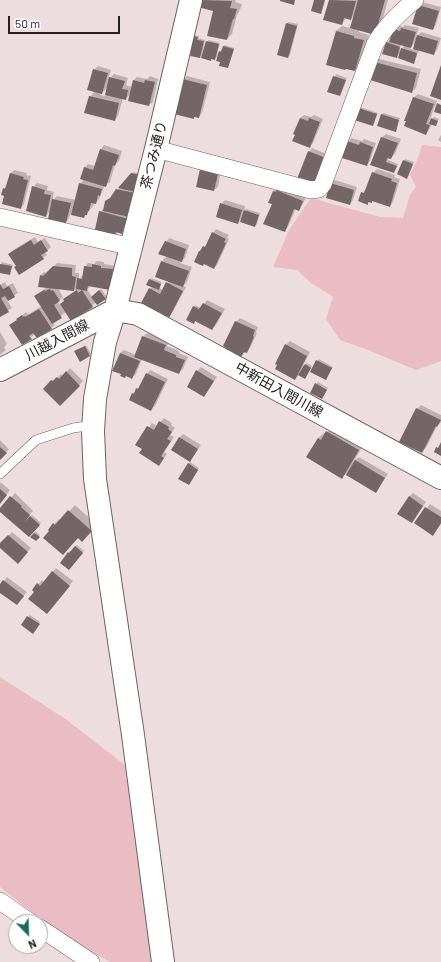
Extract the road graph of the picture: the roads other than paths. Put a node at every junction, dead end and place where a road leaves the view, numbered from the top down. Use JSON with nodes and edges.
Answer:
{"nodes":[{"id":1,"x":191,"y":0,"type":"edge"},
{"id":2,"x":415,"y":0,"type":"edge"},
{"id":3,"x":156,"y":149,"type":"junction"},
{"id":4,"x":0,"y":217,"type":"edge"},
{"id":5,"x":132,"y":246,"type":"junction"},
{"id":6,"x":115,"y":310,"type":"junction"},
{"id":7,"x":0,"y":370,"type":"edge"},
{"id":8,"x":94,"y":425,"type":"junction"},
{"id":9,"x":0,"y":474,"type":"edge"},
{"id":10,"x":441,"y":478,"type":"edge"},
{"id":11,"x":0,"y":901,"type":"edge"},
{"id":12,"x":19,"y":914,"type":"edge"},
{"id":13,"x":48,"y":933,"type":"edge"},
{"id":14,"x":91,"y":962,"type":"edge"},
{"id":15,"x":163,"y":962,"type":"edge"}],
"edges":[{"from":1,"to":3,"type":"main road","name":"茶つみ通り"},
{"from":2,"to":3,"type":"street"},
{"from":3,"to":5,"type":"main road","name":"茶つみ通り"},
{"from":4,"to":5,"type":"street"},
{"from":5,"to":6,"type":"main road","name":"茶つみ通り"},
{"from":6,"to":7,"type":"main road","name":"川越入間線"},
{"from":6,"to":8,"type":"main road","name":"茶つみ通り"},
{"from":6,"to":10,"type":"main road","name":"中新田入間川線"},
{"from":8,"to":9,"type":"lane"},
{"from":8,"to":15,"type":"main road","name":"茶つみ通り"},
{"from":11,"to":12,"type":"street"},
{"from":13,"to":14,"type":"street"}]}
